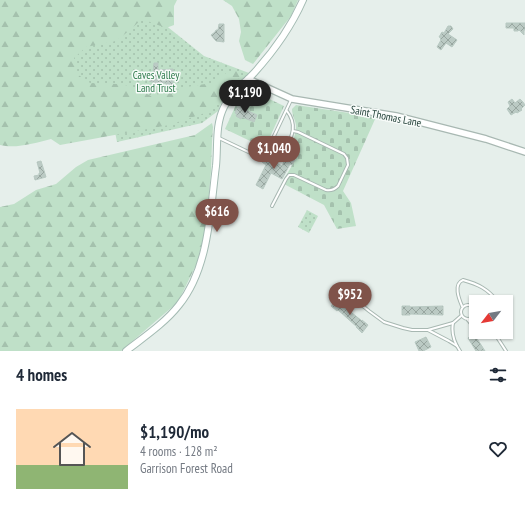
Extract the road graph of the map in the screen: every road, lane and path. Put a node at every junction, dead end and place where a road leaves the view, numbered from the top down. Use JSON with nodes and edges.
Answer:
{"nodes":[{"id":1,"x":303,"y":0,"type":"edge"},
{"id":2,"x":248,"y":79,"type":"junction"},
{"id":3,"x":292,"y":99,"type":"junction"},
{"id":4,"x":287,"y":111,"type":"junction"},
{"id":5,"x":294,"y":131,"type":"junction"},
{"id":6,"x":217,"y":137,"type":"junction"},
{"id":7,"x":267,"y":151,"type":"junction"},
{"id":8,"x":525,"y":152,"type":"edge"},
{"id":9,"x":272,"y":206,"type":"dead end"},
{"id":10,"x":343,"y":290,"type":"dead end"},
{"id":11,"x":491,"y":295,"type":"edge"},
{"id":12,"x":462,"y":306,"type":"junction"},
{"id":13,"x":462,"y":316,"type":"junction"},
{"id":14,"x":467,"y":319,"type":"junction"},
{"id":15,"x":469,"y":321,"type":"edge"},
{"id":16,"x":453,"y":323,"type":"junction"},
{"id":17,"x":428,"y":330,"type":"junction"},
{"id":18,"x":498,"y":339,"type":"edge"},
{"id":19,"x":457,"y":346,"type":"junction"},
{"id":20,"x":126,"y":351,"type":"edge"},
{"id":21,"x":460,"y":351,"type":"edge"},
{"id":22,"x":506,"y":351,"type":"edge"}],
"edges":[{"from":1,"to":2,"type":"main road"},
{"from":2,"to":3,"type":"street","name":"Saint Thomas Lane"},
{"from":2,"to":6,"type":"main road"},
{"from":3,"to":4,"type":"lane"},
{"from":3,"to":8,"type":"street","name":"Saint Thomas Lane"},
{"from":4,"to":5,"type":"lane"},
{"from":4,"to":7,"type":"lane"},
{"from":5,"to":7,"type":"lane"},
{"from":5,"to":9,"type":"lane"},
{"from":6,"to":7,"type":"lane"},
{"from":6,"to":20,"type":"main road"},
{"from":10,"to":17,"type":"lane"},
{"from":11,"to":12,"type":"lane"},
{"from":12,"to":13,"type":"lane"},
{"from":12,"to":14,"type":"lane"},
{"from":13,"to":14,"type":"lane"},
{"from":13,"to":16,"type":"lane"},
{"from":14,"to":15,"type":"lane"},
{"from":16,"to":17,"type":"lane"},
{"from":16,"to":19,"type":"lane"},
{"from":17,"to":19,"type":"lane"},
{"from":18,"to":22,"type":"lane"},
{"from":19,"to":21,"type":"lane"}]}
